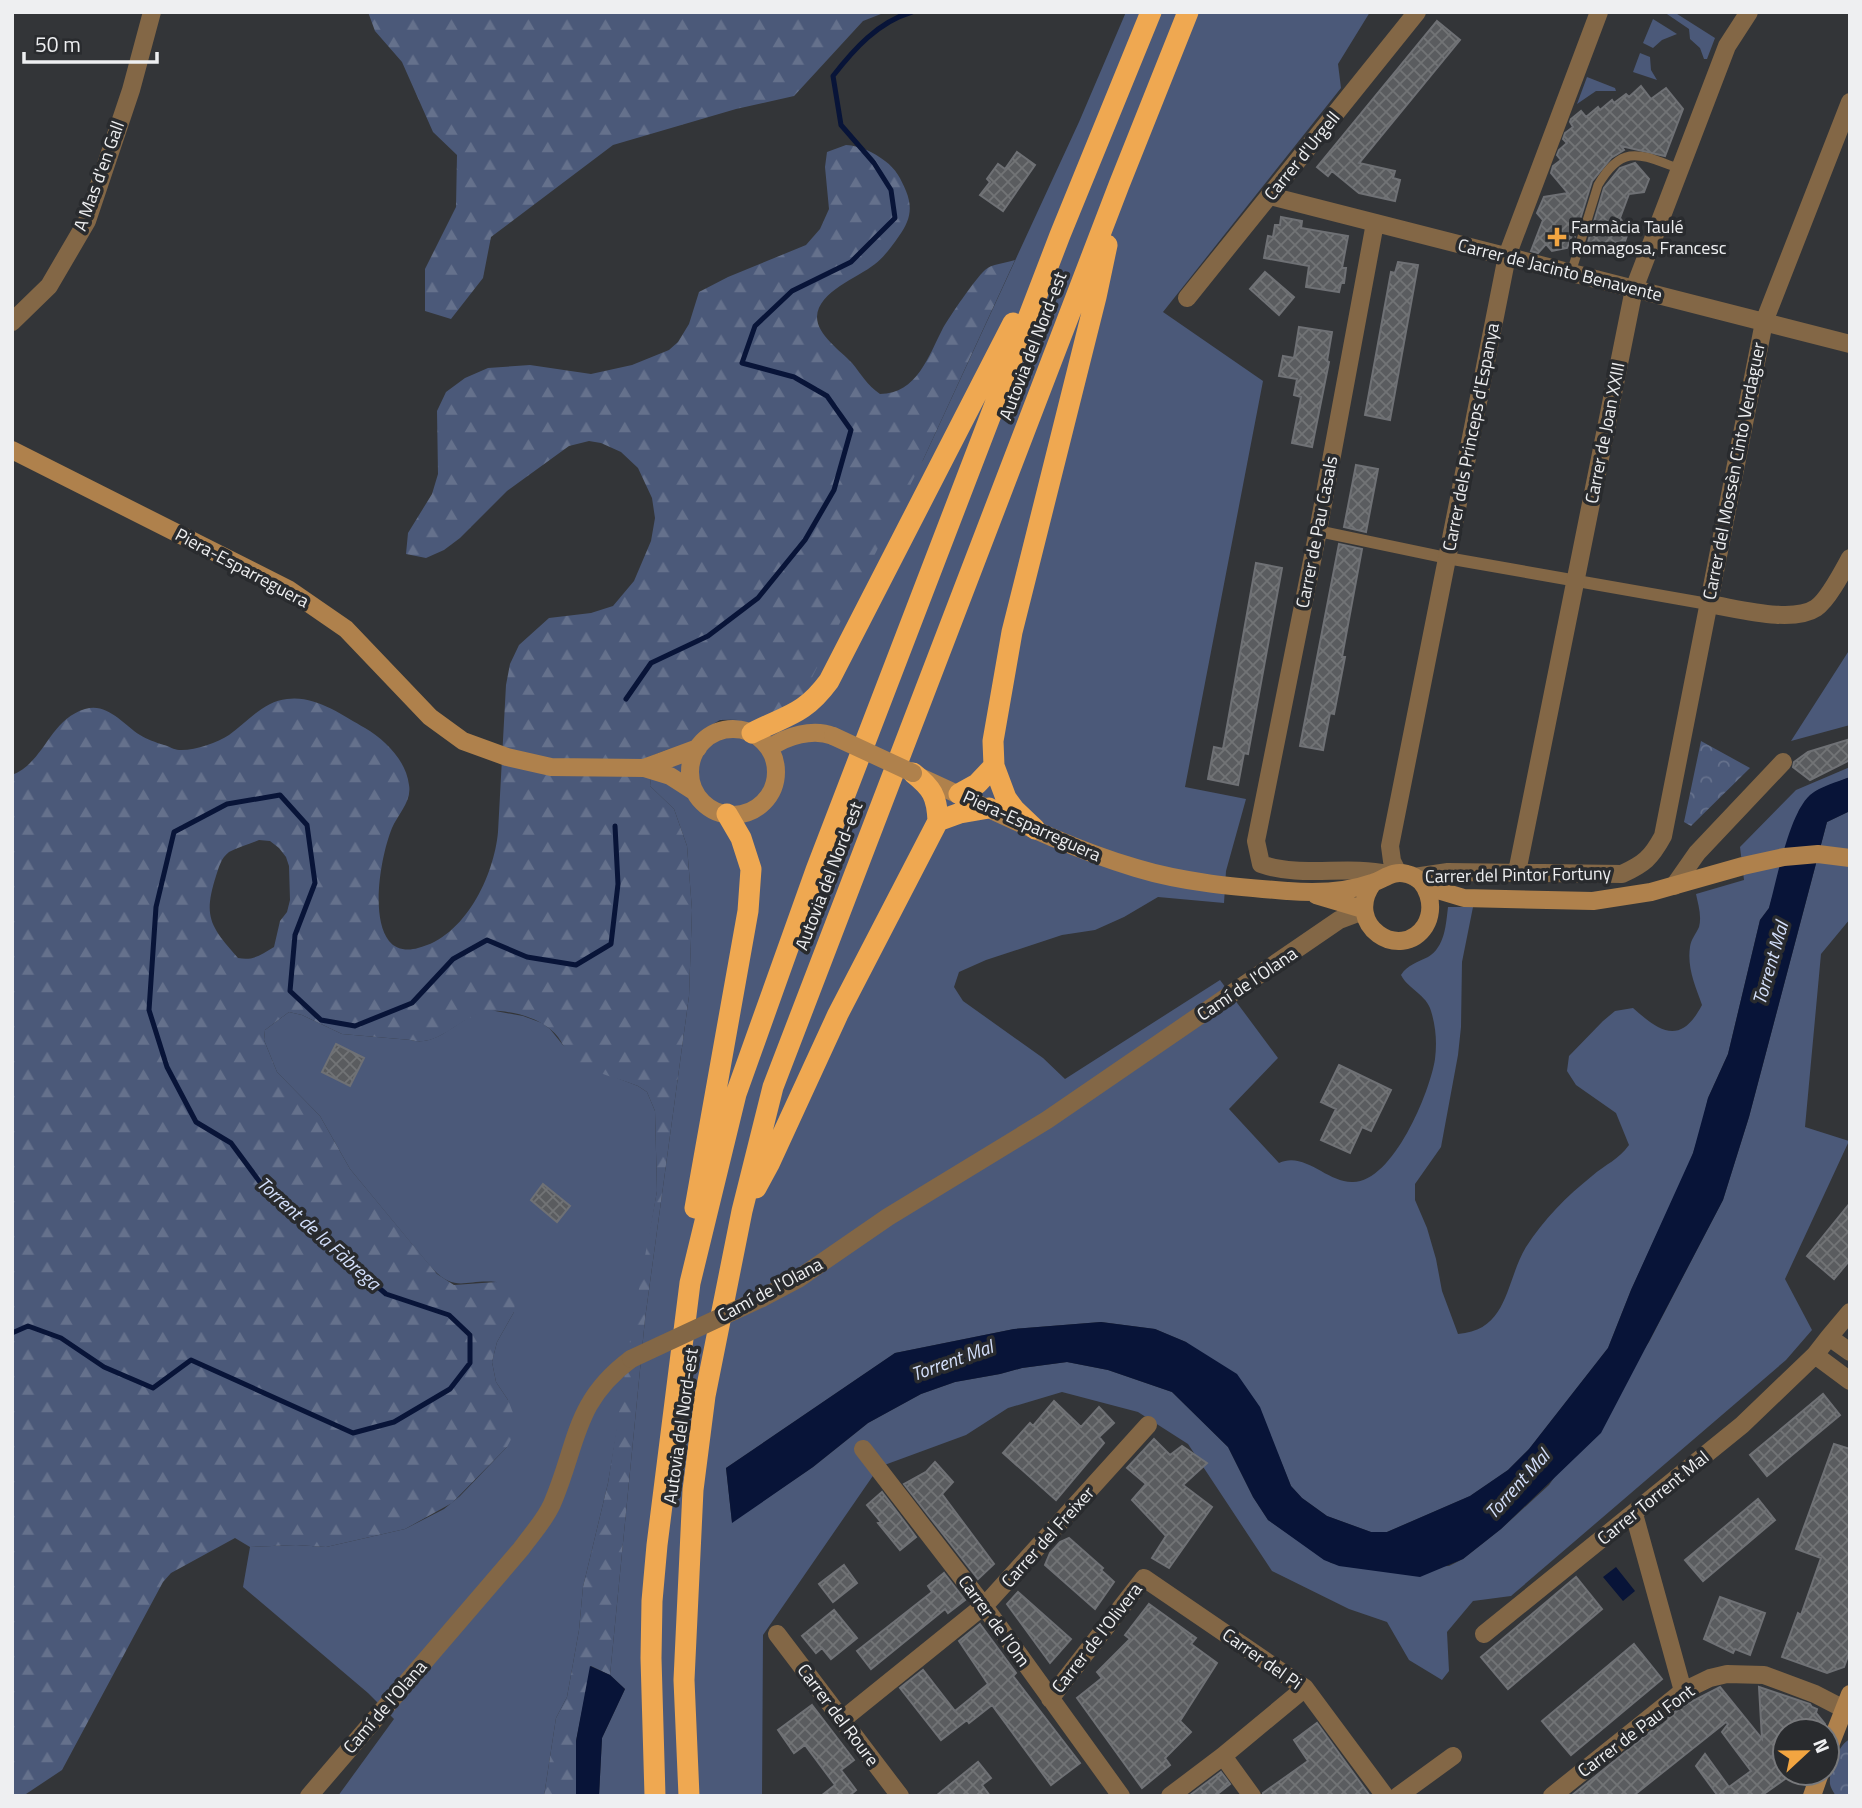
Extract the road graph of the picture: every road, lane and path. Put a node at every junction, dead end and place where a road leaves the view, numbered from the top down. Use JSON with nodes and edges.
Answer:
{"nodes":[{"id":1,"x":152,"y":12,"type":"edge"},
{"id":2,"x":1151,"y":12,"type":"edge"},
{"id":3,"x":1188,"y":12,"type":"edge"},
{"id":4,"x":1417,"y":12,"type":"edge"},
{"id":5,"x":1599,"y":12,"type":"edge"},
{"id":6,"x":1749,"y":12,"type":"edge"},
{"id":7,"x":1850,"y":102,"type":"edge"},
{"id":8,"x":1680,"y":169,"type":"junction"},
{"id":9,"x":1119,"y":185,"type":"junction"},
{"id":10,"x":1270,"y":196,"type":"junction"},
{"id":11,"x":1374,"y":223,"type":"junction"},
{"id":12,"x":1060,"y":235,"type":"junction"},
{"id":13,"x":1507,"y":256,"type":"junction"},
{"id":14,"x":1571,"y":273,"type":"junction"},
{"id":15,"x":1633,"y":289,"type":"junction"},
{"id":16,"x":1187,"y":298,"type":"dead end"},
{"id":17,"x":12,"y":322,"type":"edge"},
{"id":18,"x":1764,"y":322,"type":"junction"},
{"id":19,"x":1850,"y":344,"type":"edge"},
{"id":20,"x":12,"y":450,"type":"edge"},
{"id":21,"x":1318,"y":531,"type":"junction"},
{"id":22,"x":1447,"y":558,"type":"junction"},
{"id":23,"x":1850,"y":558,"type":"edge"},
{"id":24,"x":1576,"y":582,"type":"junction"},
{"id":25,"x":1708,"y":604,"type":"junction"},
{"id":26,"x":752,"y":733,"type":"junction"},
{"id":27,"x":698,"y":748,"type":"junction"},
{"id":28,"x":769,"y":748,"type":"junction"},
{"id":29,"x":1783,"y":762,"type":"dead end"},
{"id":30,"x":994,"y":766,"type":"junction"},
{"id":31,"x":643,"y":768,"type":"junction"},
{"id":32,"x":922,"y":778,"type":"junction"},
{"id":33,"x":695,"y":792,"type":"junction"},
{"id":34,"x":959,"y":794,"type":"junction"},
{"id":35,"x":989,"y":808,"type":"junction"},
{"id":36,"x":727,"y":814,"type":"junction"},
{"id":37,"x":938,"y":821,"type":"junction"},
{"id":38,"x":1035,"y":829,"type":"junction"},
{"id":39,"x":1256,"y":841,"type":"joint"},
{"id":40,"x":1655,"y":851,"type":"joint"},
{"id":41,"x":1850,"y":858,"type":"edge"},
{"id":42,"x":1517,"y":872,"type":"junction"},
{"id":43,"x":1399,"y":879,"type":"junction"},
{"id":44,"x":1674,"y":886,"type":"junction"},
{"id":45,"x":1308,"y":892,"type":"junction"},
{"id":46,"x":1464,"y":898,"type":"junction"},
{"id":47,"x":1363,"y":910,"type":"junction"},
{"id":48,"x":1430,"y":914,"type":"junction"},
{"id":49,"x":742,"y":1211,"type":"junction"},
{"id":50,"x":690,"y":1283,"type":"junction"},
{"id":51,"x":1850,"y":1312,"type":"edge"},
{"id":52,"x":1829,"y":1337,"type":"junction"},
{"id":53,"x":1850,"y":1352,"type":"edge"},
{"id":54,"x":1815,"y":1355,"type":"junction"},
{"id":55,"x":1850,"y":1381,"type":"edge"},
{"id":56,"x":1148,"y":1425,"type":"dead end"},
{"id":57,"x":863,"y":1449,"type":"dead end"},
{"id":58,"x":1634,"y":1514,"type":"junction"},
{"id":59,"x":1144,"y":1578,"type":"joint"},
{"id":60,"x":984,"y":1606,"type":"junction"},
{"id":61,"x":777,"y":1634,"type":"dead end"},
{"id":62,"x":1484,"y":1634,"type":"dead end"},
{"id":63,"x":1305,"y":1688,"type":"junction"},
{"id":64,"x":1683,"y":1691,"type":"junction"},
{"id":65,"x":1050,"y":1699,"type":"junction"},
{"id":66,"x":1848,"y":1705,"type":"edge"},
{"id":67,"x":842,"y":1720,"type":"junction"},
{"id":68,"x":1841,"y":1721,"type":"edge"},
{"id":69,"x":1223,"y":1756,"type":"junction"},
{"id":70,"x":1453,"y":1756,"type":"dead end"},
{"id":71,"x":309,"y":1796,"type":"edge"},
{"id":72,"x":655,"y":1796,"type":"edge"},
{"id":73,"x":689,"y":1796,"type":"edge"},
{"id":74,"x":900,"y":1796,"type":"edge"},
{"id":75,"x":1121,"y":1796,"type":"edge"},
{"id":76,"x":1170,"y":1796,"type":"edge"},
{"id":77,"x":1252,"y":1796,"type":"edge"},
{"id":78,"x":1385,"y":1796,"type":"edge"},
{"id":79,"x":1398,"y":1796,"type":"edge"},
{"id":80,"x":1552,"y":1796,"type":"edge"}],
"edges":[{"from":1,"to":17,"type":"street","name":"A Mas d'en Gall"},
{"from":2,"to":12,"type":"highway","name":"Autovia del Nord-est"},
{"from":3,"to":9,"type":"highway","name":"Autovia del Nord-est"},
{"from":4,"to":10,"type":"street","name":"Carrer d'Urgell"},
{"from":5,"to":13,"type":"street","name":"Carrer dels Princeps d'Espanya"},
{"from":6,"to":8,"type":"street","name":"Carrer de Joan XXIII"},
{"from":7,"to":18,"type":"street","name":"Carrer del Mossèn Cinto Verdaguer"},
{"from":8,"to":14,"type":"lane"},
{"from":8,"to":15,"type":"street","name":"Carrer de Joan XXIII"},
{"from":9,"to":30,"type":"highway"},
{"from":9,"to":49,"type":"highway","name":"Autovia del Nord-est"},
{"from":10,"to":11,"type":"street","name":"Carrer de Jacinto Benavente"},
{"from":10,"to":16,"type":"street","name":"Carrer d'Urgell"},
{"from":11,"to":13,"type":"street","name":"Carrer de Jacinto Benavente"},
{"from":11,"to":21,"type":"street","name":"Carrer de Pau Casals"},
{"from":12,"to":26,"type":"highway"},
{"from":12,"to":50,"type":"highway","name":"Autovia del Nord-est"},
{"from":13,"to":14,"type":"street","name":"Carrer de Jacinto Benavente"},
{"from":13,"to":22,"type":"street","name":"Carrer dels Princeps d'Espanya"},
{"from":14,"to":15,"type":"street","name":"Carrer de Jacinto Benavente"},
{"from":15,"to":18,"type":"street","name":"Carrer de Jacinto Benavente"},
{"from":15,"to":24,"type":"street","name":"Carrer de Joan XXIII"},
{"from":18,"to":19,"type":"street","name":"Carrer de Jacinto Benavente"},
{"from":18,"to":25,"type":"street","name":"Carrer del Mossèn Cinto Verdaguer"},
{"from":20,"to":31,"type":"main road","name":"Piera-Esparreguera"},
{"from":21,"to":22,"type":"street"},
{"from":21,"to":39,"type":"street","name":"Carrer de Pau Casals"},
{"from":22,"to":24,"type":"street"},
{"from":22,"to":43,"type":"street","name":"Carrer dels Princeps d'Espanya"},
{"from":23,"to":25,"type":"street"},
{"from":24,"to":25,"type":"street"},
{"from":24,"to":42,"type":"street","name":"Carrer de Joan XXIII"},
{"from":25,"to":40,"type":"street","name":"Carrer del Mossèn Cinto Verdaguer"},
{"from":26,"to":27,"type":"main road","name":"Piera-Esparreguera"},
{"from":26,"to":28,"type":"main road"},
{"from":27,"to":31,"type":"main road","name":"Piera-Esparreguera"},
{"from":27,"to":33,"type":"main road"},
{"from":28,"to":32,"type":"main road","name":"Piera-Esparreguera","bridge":true},
{"from":28,"to":36,"type":"main road"},
{"from":29,"to":44,"type":"street"},
{"from":30,"to":34,"type":"highway"},
{"from":30,"to":38,"type":"highway"},
{"from":31,"to":33,"type":"main road","name":"Piera-Esparreguera"},
{"from":32,"to":34,"type":"main road","name":"Piera-Esparreguera"},
{"from":32,"to":37,"type":"highway"},
{"from":33,"to":36,"type":"main road","name":"Piera-Esparreguera"},
{"from":34,"to":35,"type":"main road","name":"Piera-Esparreguera"},
{"from":35,"to":37,"type":"highway"},
{"from":35,"to":38,"type":"main road","name":"Piera-Esparreguera"},
{"from":36,"to":50,"type":"highway"},
{"from":37,"to":49,"type":"highway"},
{"from":38,"to":45,"type":"main road","name":"Piera-Esparreguera"},
{"from":39,"to":43,"type":"street","name":"Carrer del Pintor Fortuny"},
{"from":40,"to":42,"type":"street","name":"Carrer del Pintor Fortuny"},
{"from":41,"to":44,"type":"main road"},
{"from":42,"to":43,"type":"street","name":"Carrer del Pintor Fortuny"},
{"from":43,"to":45,"type":"main road","name":"Piera-Esparreguera"},
{"from":43,"to":46,"type":"main road","name":"Piera-Esparreguera"},
{"from":43,"to":47,"type":"main road"},
{"from":43,"to":48,"type":"main road"},
{"from":44,"to":46,"type":"main road"},
{"from":45,"to":47,"type":"main road","name":"Piera-Esparreguera"},
{"from":46,"to":48,"type":"main road"},
{"from":47,"to":48,"type":"main road"},
{"from":47,"to":71,"type":"street","name":"Camí de l'Olana","bridge":true},
{"from":49,"to":73,"type":"highway","name":"Autovia del Nord-est"},
{"from":50,"to":72,"type":"highway","name":"Autovia del Nord-est"},
{"from":51,"to":52,"type":"street"},
{"from":52,"to":53,"type":"street"},
{"from":52,"to":54,"type":"street","name":"Carrer Torrent Mal"},
{"from":54,"to":55,"type":"street"},
{"from":54,"to":58,"type":"street","name":"Carrer Torrent Mal"},
{"from":56,"to":60,"type":"street","name":"Carrer del Freixer"},
{"from":57,"to":60,"type":"street","name":"Carrer de l'Om"},
{"from":58,"to":62,"type":"street","name":"Carrer Torrent Mal"},
{"from":58,"to":64,"type":"street"},
{"from":59,"to":63,"type":"street","name":"Carrer del Pi"},
{"from":59,"to":65,"type":"street","name":"Carrer de l'Olivera"},
{"from":60,"to":65,"type":"street","name":"Carrer de l'Om"},
{"from":60,"to":67,"type":"street","name":"Carrer del Freixer"},
{"from":61,"to":67,"type":"street","name":"Carrer del Roure"},
{"from":63,"to":69,"type":"street"},
{"from":63,"to":78,"type":"street","name":"Carrer del Pi"},
{"from":64,"to":66,"type":"street","name":"Carrer de Pau Font"},
{"from":64,"to":80,"type":"street","name":"Carrer de Pau Font"},
{"from":65,"to":75,"type":"street","name":"Carrer de l'Om"},
{"from":66,"to":68,"type":"main road"},
{"from":67,"to":74,"type":"street","name":"Carrer del Roure"},
{"from":69,"to":76,"type":"street"},
{"from":69,"to":77,"type":"street"},
{"from":70,"to":79,"type":"street"}]}
